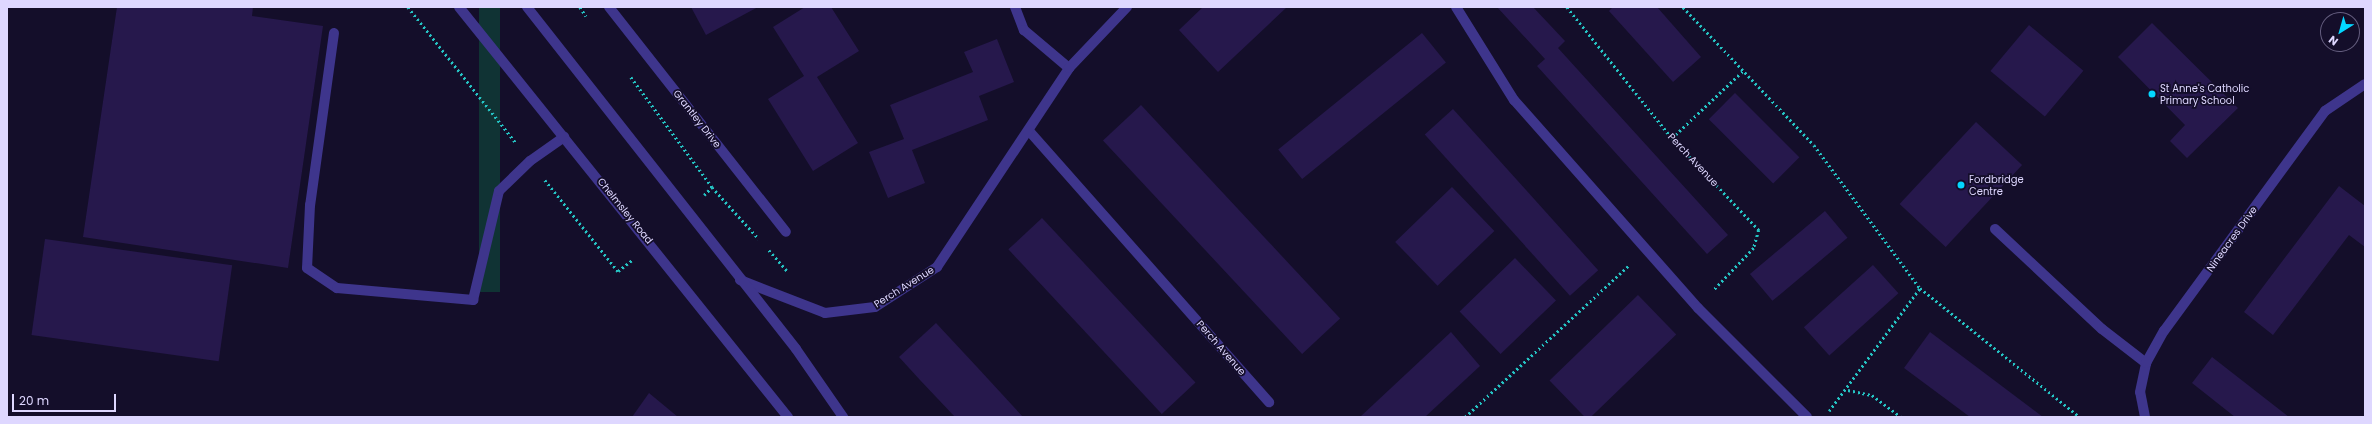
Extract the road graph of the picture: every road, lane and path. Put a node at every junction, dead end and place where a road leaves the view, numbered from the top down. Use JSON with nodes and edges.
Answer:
{"nodes":[{"id":1,"x":459,"y":7,"type":"edge"},
{"id":2,"x":527,"y":7,"type":"edge"},
{"id":3,"x":609,"y":7,"type":"edge"},
{"id":4,"x":1015,"y":7,"type":"edge"},
{"id":5,"x":1127,"y":7,"type":"edge"},
{"id":6,"x":1456,"y":7,"type":"edge"},
{"id":7,"x":1567,"y":7,"type":"edge"},
{"id":8,"x":1683,"y":7,"type":"edge"},
{"id":9,"x":334,"y":33,"type":"dead end"},
{"id":10,"x":1069,"y":68,"type":"junction"},
{"id":11,"x":1744,"y":70,"type":"junction"},
{"id":12,"x":2365,"y":84,"type":"edge"},
{"id":13,"x":1030,"y":132,"type":"junction"},
{"id":14,"x":564,"y":137,"type":"junction"},
{"id":15,"x":1672,"y":138,"type":"junction"},
{"id":16,"x":1995,"y":229,"type":"dead end"},
{"id":17,"x":786,"y":232,"type":"dead end"},
{"id":18,"x":1645,"y":249,"type":"junction"},
{"id":19,"x":738,"y":279,"type":"junction"},
{"id":20,"x":1920,"y":288,"type":"junction"},
{"id":21,"x":1698,"y":308,"type":"junction"},
{"id":22,"x":2146,"y":363,"type":"junction"},
{"id":23,"x":1848,"y":390,"type":"junction"},
{"id":24,"x":1269,"y":402,"type":"dead end"},
{"id":25,"x":788,"y":417,"type":"edge"},
{"id":26,"x":844,"y":417,"type":"edge"},
{"id":27,"x":1466,"y":417,"type":"edge"},
{"id":28,"x":1807,"y":417,"type":"edge"},
{"id":29,"x":1824,"y":417,"type":"edge"},
{"id":30,"x":1901,"y":417,"type":"edge"},
{"id":31,"x":2080,"y":417,"type":"edge"},
{"id":32,"x":2145,"y":417,"type":"edge"}],
"edges":[{"from":1,"to":14,"type":"street","name":"Chelmsley Road"},
{"from":2,"to":19,"type":"street"},
{"from":3,"to":17,"type":"street","name":"Grantley Drive"},
{"from":4,"to":10,"type":"street"},
{"from":5,"to":10,"type":"street","name":"Perch Avenue"},
{"from":6,"to":18,"type":"street"},
{"from":7,"to":15,"type":"path","name":"Perch Avenue"},
{"from":8,"to":11,"type":"path"},
{"from":9,"to":14,"type":"street"},
{"from":10,"to":13,"type":"street","name":"Perch Avenue"},
{"from":11,"to":15,"type":"path"},
{"from":11,"to":20,"type":"path"},
{"from":12,"to":22,"type":"street","name":"Nineacres Drive"},
{"from":13,"to":19,"type":"street","name":"Perch Avenue"},
{"from":13,"to":24,"type":"street","name":"Perch Avenue"},
{"from":14,"to":25,"type":"street","name":"Chelmsley Road"},
{"from":15,"to":21,"type":"path","name":"Perch Avenue"},
{"from":16,"to":22,"type":"street"},
{"from":18,"to":21,"type":"street"},
{"from":18,"to":27,"type":"path"},
{"from":19,"to":26,"type":"street"},
{"from":20,"to":23,"type":"path"},
{"from":20,"to":31,"type":"path"},
{"from":21,"to":28,"type":"street"},
{"from":22,"to":32,"type":"street","name":"Nineacres Drive"},
{"from":23,"to":29,"type":"path"},
{"from":23,"to":30,"type":"path"}]}
